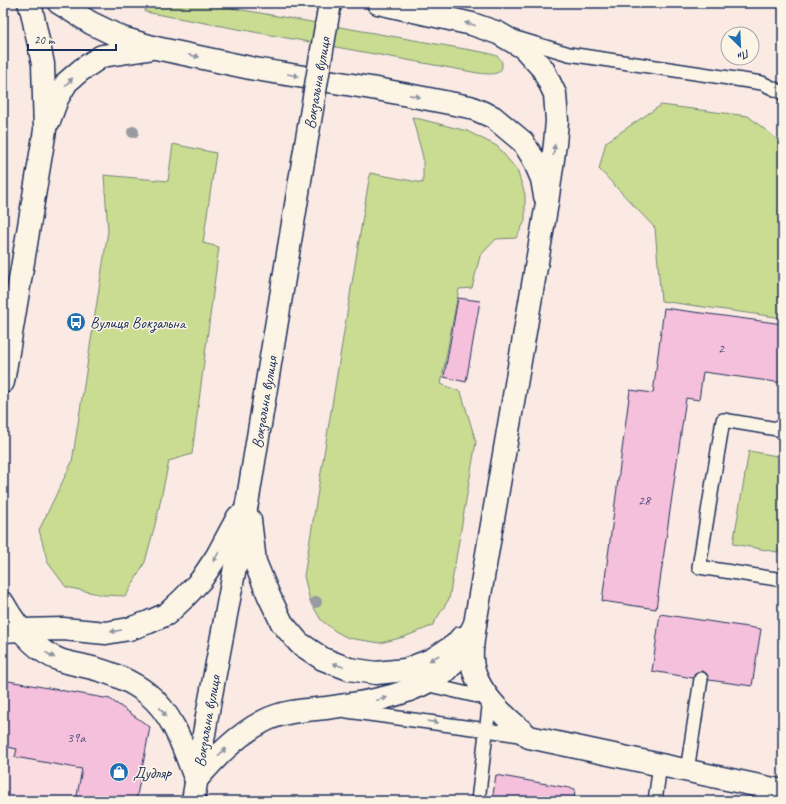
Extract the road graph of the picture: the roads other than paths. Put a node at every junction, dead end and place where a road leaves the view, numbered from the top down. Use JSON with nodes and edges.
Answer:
{"nodes":[{"id":1,"x":29,"y":3,"type":"edge"},
{"id":2,"x":59,"y":3,"type":"edge"},
{"id":3,"x":330,"y":3,"type":"edge"},
{"id":4,"x":378,"y":3,"type":"edge"},
{"id":5,"x":498,"y":34,"type":"junction"},
{"id":6,"x":156,"y":48,"type":"junction"},
{"id":7,"x":783,"y":93,"type":"edge"},
{"id":8,"x":45,"y":130,"type":"junction"},
{"id":9,"x":547,"y":203,"type":"junction"},
{"id":10,"x":3,"y":382,"type":"edge"},
{"id":11,"x":783,"y":430,"type":"edge"},
{"id":12,"x":248,"y":498,"type":"junction"},
{"id":13,"x":783,"y":580,"type":"edge"},
{"id":14,"x":3,"y":603,"type":"edge"},
{"id":15,"x":475,"y":624,"type":"junction"},
{"id":16,"x":12,"y":630,"type":"edge"},
{"id":17,"x":376,"y":673,"type":"junction"},
{"id":18,"x":701,"y":679,"type":"dead end"},
{"id":19,"x":425,"y":684,"type":"junction"},
{"id":20,"x":490,"y":699,"type":"junction"},
{"id":21,"x":325,"y":708,"type":"junction"},
{"id":22,"x":487,"y":730,"type":"junction"},
{"id":23,"x":529,"y":737,"type":"junction"},
{"id":24,"x":660,"y":765,"type":"junction"},
{"id":25,"x":687,"y":771,"type":"junction"},
{"id":26,"x":194,"y":791,"type":"edge"},
{"id":27,"x":783,"y":791,"type":"edge"},
{"id":28,"x":478,"y":801,"type":"edge"},
{"id":29,"x":655,"y":801,"type":"edge"}],
"edges":[{"from":1,"to":8,"type":"main road"},
{"from":2,"to":6,"type":"main road"},
{"from":3,"to":12,"type":"main road","name":"Вокзальна вулиця","bridge":true},
{"from":5,"to":4,"type":"main road","one_way":true},
{"from":5,"to":7,"type":"lane"},
{"from":9,"to":5,"type":"main road","one_way":true},
{"from":8,"to":6,"type":"main road","one_way":true},
{"from":6,"to":9,"type":"main road","one_way":true},
{"from":8,"to":10,"type":"main road"},
{"from":9,"to":15,"type":"main road"},
{"from":11,"to":13,"type":"lane"},
{"from":12,"to":16,"type":"main road","one_way":true},
{"from":17,"to":12,"type":"main road","one_way":true},
{"from":12,"to":26,"type":"main road","name":"Вокзальна вулиця"},
{"from":14,"to":16,"type":"main road"},
{"from":15,"to":17,"type":"main road","one_way":true},
{"from":15,"to":19,"type":"main road"},
{"from":15,"to":20,"type":"main road"},
{"from":16,"to":26,"type":"main road","one_way":true},
{"from":17,"to":19,"type":"lane"},
{"from":18,"to":25,"type":"lane"},
{"from":19,"to":20,"type":"lane"},
{"from":21,"to":19,"type":"main road","one_way":true},
{"from":20,"to":22,"type":"lane"},
{"from":20,"to":23,"type":"main road"},
{"from":21,"to":22,"type":"lane","one_way":true},
{"from":26,"to":21,"type":"main road","one_way":true},
{"from":22,"to":23,"type":"lane"},
{"from":22,"to":28,"type":"lane"},
{"from":23,"to":24,"type":"main road"},
{"from":24,"to":25,"type":"main road"},
{"from":24,"to":29,"type":"lane"},
{"from":25,"to":27,"type":"main road"}]}
